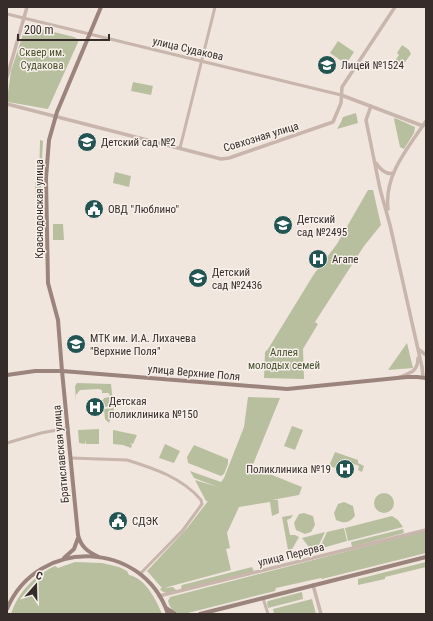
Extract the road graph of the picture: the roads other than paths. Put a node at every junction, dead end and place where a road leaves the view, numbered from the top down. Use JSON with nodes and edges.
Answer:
{"nodes":[{"id":1,"x":27,"y":7,"type":"edge"},
{"id":2,"x":100,"y":7,"type":"edge"},
{"id":3,"x":215,"y":7,"type":"edge"},
{"id":4,"x":395,"y":7,"type":"edge"},
{"id":5,"x":7,"y":14,"type":"edge"},
{"id":6,"x":24,"y":18,"type":"junction"},
{"id":7,"x":89,"y":35,"type":"junction"},
{"id":8,"x":202,"y":62,"type":"junction"},
{"id":9,"x":7,"y":76,"type":"edge"},
{"id":10,"x":341,"y":95,"type":"junction"},
{"id":11,"x":7,"y":104,"type":"edge"},
{"id":12,"x":371,"y":106,"type":"junction"},
{"id":13,"x":55,"y":117,"type":"junction"},
{"id":14,"x":426,"y":121,"type":"edge"},
{"id":15,"x":423,"y":126,"type":"junction"},
{"id":16,"x":180,"y":148,"type":"junction"},
{"id":17,"x":376,"y":162,"type":"junction"},
{"id":18,"x":393,"y":173,"type":"junction"},
{"id":19,"x":389,"y":220,"type":"junction"},
{"id":20,"x":417,"y":348,"type":"junction"},
{"id":21,"x":419,"y":353,"type":"junction"},
{"id":22,"x":426,"y":355,"type":"edge"},
{"id":23,"x":426,"y":370,"type":"edge"},
{"id":24,"x":62,"y":371,"type":"junction"},
{"id":25,"x":7,"y":375,"type":"edge"},
{"id":26,"x":424,"y":377,"type":"edge"},
{"id":27,"x":394,"y":378,"type":"junction"},
{"id":28,"x":68,"y":428,"type":"junction"},
{"id":29,"x":7,"y":443,"type":"edge"},
{"id":30,"x":70,"y":458,"type":"junction"},
{"id":31,"x":426,"y":530,"type":"edge"},
{"id":32,"x":78,"y":535,"type":"junction"},
{"id":33,"x":99,"y":557,"type":"junction"},
{"id":34,"x":426,"y":557,"type":"edge"},
{"id":35,"x":63,"y":559,"type":"junction"},
{"id":36,"x":140,"y":574,"type":"junction"},
{"id":37,"x":313,"y":585,"type":"junction"},
{"id":38,"x":159,"y":596,"type":"junction"},
{"id":39,"x":263,"y":598,"type":"junction"},
{"id":40,"x":164,"y":604,"type":"junction"},
{"id":41,"x":7,"y":609,"type":"edge"},
{"id":42,"x":168,"y":614,"type":"edge"},
{"id":43,"x":175,"y":614,"type":"edge"},
{"id":44,"x":200,"y":614,"type":"edge"},
{"id":45,"x":268,"y":614,"type":"edge"},
{"id":46,"x":321,"y":614,"type":"edge"}],
"edges":[{"from":1,"to":6,"type":"street"},
{"from":2,"to":7,"type":"main road","name":"Краснодонская улица"},
{"from":3,"to":8,"type":"street"},
{"from":4,"to":10,"type":"street"},
{"from":5,"to":6,"type":"street","name":"улица Судакова"},
{"from":6,"to":7,"type":"street","name":"улица Судакова"},
{"from":6,"to":9,"type":"street"},
{"from":7,"to":8,"type":"street","name":"улица Судакова"},
{"from":7,"to":13,"type":"main road","name":"Краснодонская улица"},
{"from":8,"to":10,"type":"street","name":"улица Судакова"},
{"from":8,"to":16,"type":"street"},
{"from":10,"to":12,"type":"street"},
{"from":10,"to":16,"type":"street","name":"Совхозная улица"},
{"from":11,"to":13,"type":"street","name":"Совхозная улица"},
{"from":12,"to":15,"type":"street"},
{"from":12,"to":17,"type":"street"},
{"from":13,"to":16,"type":"street","name":"Совхозная улица"},
{"from":13,"to":24,"type":"main road","name":"Краснодонская улица"},
{"from":14,"to":15,"type":"street"},
{"from":15,"to":18,"type":"street"},
{"from":17,"to":18,"type":"street"},
{"from":17,"to":19,"type":"street"},
{"from":18,"to":19,"type":"street"},
{"from":19,"to":20,"type":"street"},
{"from":20,"to":21,"type":"street"},
{"from":20,"to":22,"type":"street"},
{"from":21,"to":26,"type":"street"},
{"from":21,"to":27,"type":"street"},
{"from":23,"to":26,"type":"street"},
{"from":24,"to":25,"type":"main road","name":"улица Верхние Поля"},
{"from":24,"to":27,"type":"main road","name":"улица Верхние Поля"},
{"from":24,"to":28,"type":"main road","name":"Братиславская улица"},
{"from":26,"to":27,"type":"main road","name":"улица Верхние Поля"},
{"from":28,"to":29,"type":"street"},
{"from":28,"to":30,"type":"main road","name":"Братиславская улица"},
{"from":30,"to":32,"type":"main road","name":"Братиславская улица"},
{"from":30,"to":36,"type":"street"},
{"from":31,"to":38,"type":"street","name":"улица Перерва"},
{"from":32,"to":33,"type":"main road","name":"Братиславская улица"},
{"from":32,"to":35,"type":"main road","name":"Братиславская улица"},
{"from":33,"to":35,"type":"main road","name":"Братиславская улица"},
{"from":33,"to":36,"type":"main road","name":"Братиславская улица"},
{"from":34,"to":37,"type":"main road"},
{"from":35,"to":41,"type":"main road","name":"Братиславская улица"},
{"from":36,"to":38,"type":"main road","name":"Братиславская улица"},
{"from":37,"to":39,"type":"main road"},
{"from":37,"to":46,"type":"street"},
{"from":38,"to":40,"type":"main road","name":"Братиславская улица"},
{"from":39,"to":44,"type":"main road"},
{"from":39,"to":45,"type":"street"},
{"from":40,"to":42,"type":"main road","name":"Братиславская улица"},
{"from":40,"to":43,"type":"main road"}]}
